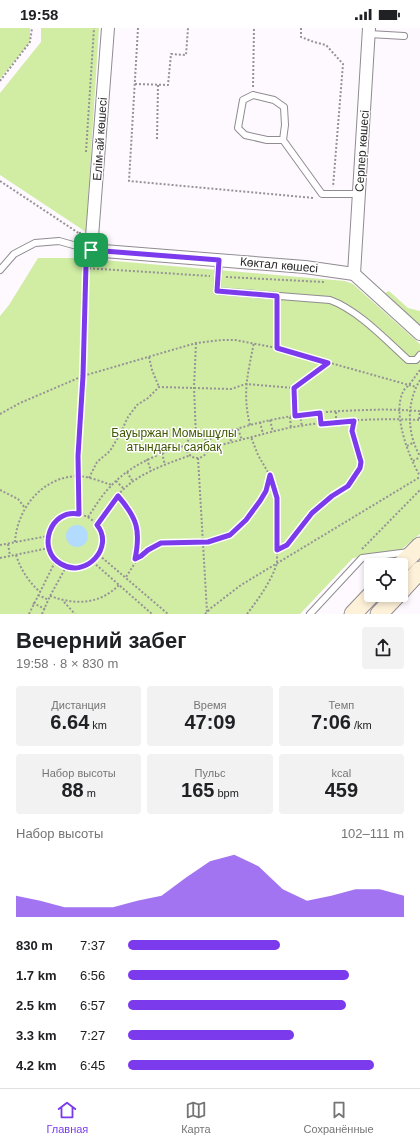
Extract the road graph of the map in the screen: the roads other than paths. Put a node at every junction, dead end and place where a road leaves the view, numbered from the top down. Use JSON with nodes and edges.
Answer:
{"nodes":[{"id":1,"x":108,"y":28,"type":"edge"},
{"id":2,"x":369,"y":31,"type":"edge"},
{"id":3,"x":404,"y":36,"type":"dead end"},
{"id":4,"x":283,"y":140,"type":"junction"},
{"id":5,"x":359,"y":194,"type":"junction"},
{"id":6,"x":91,"y":250,"type":"junction"},
{"id":7,"x":219,"y":260,"type":"junction"},
{"id":8,"x":0,"y":270,"type":"edge"},
{"id":9,"x":354,"y":274,"type":"junction"},
{"id":10,"x":420,"y":334,"type":"edge"},
{"id":11,"x":420,"y":354,"type":"edge"},
{"id":12,"x":417,"y":549,"type":"edge"},
{"id":13,"x":408,"y":558,"type":"edge"},
{"id":14,"x":420,"y":570,"type":"edge"},
{"id":15,"x":408,"y":583,"type":"edge"},
{"id":16,"x":364,"y":602,"type":"edge"},
{"id":17,"x":390,"y":602,"type":"edge"},
{"id":18,"x":310,"y":614,"type":"edge"},
{"id":19,"x":352,"y":614,"type":"edge"},
{"id":20,"x":379,"y":614,"type":"edge"}],
"edges":[{"from":1,"to":6,"type":"street","name":"Елім-ай көшесі"},
{"from":2,"to":3,"type":"lane"},
{"from":2,"to":5,"type":"street","name":"Серпер көшесі"},
{"from":4,"to":4,"type":"lane"},
{"from":4,"to":5,"type":"lane"},
{"from":5,"to":9,"type":"street","name":"Серпер көшесі"},
{"from":6,"to":7,"type":"street","name":"Көктал көшесі"},
{"from":6,"to":8,"type":"lane"},
{"from":7,"to":9,"type":"street","name":"Көктал көшесі"},
{"from":7,"to":11,"type":"lane"},
{"from":9,"to":10,"type":"street"},
{"from":12,"to":13,"type":"main road"},
{"from":12,"to":18,"type":"lane"},
{"from":14,"to":15,"type":"main road"},
{"from":16,"to":19,"type":"main road"},
{"from":17,"to":20,"type":"main road"}]}
